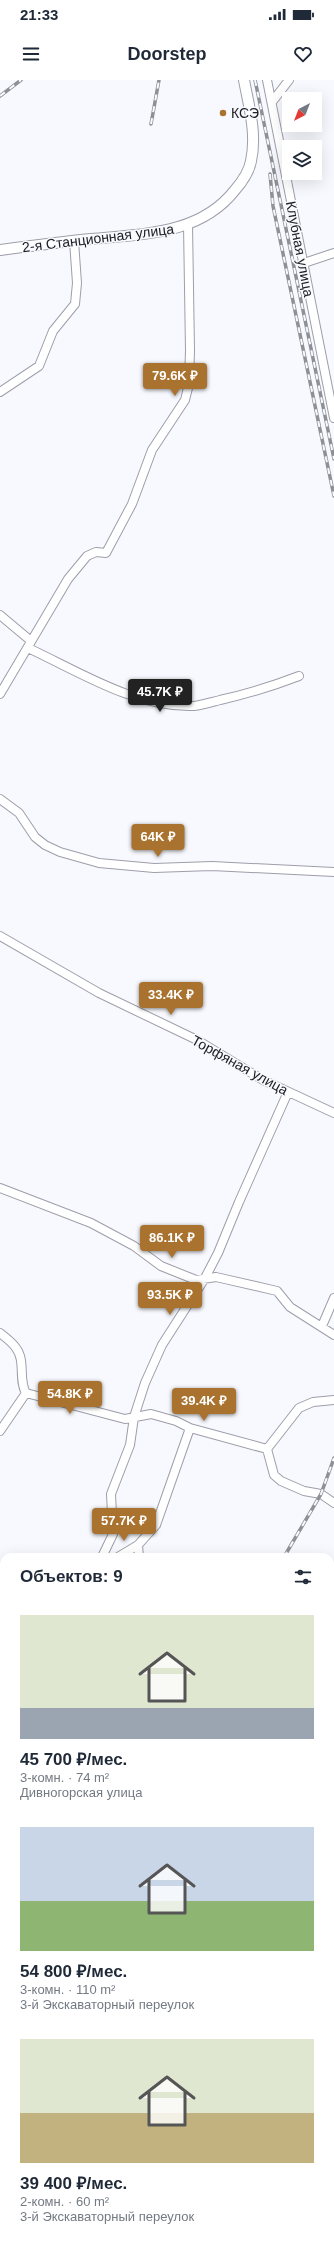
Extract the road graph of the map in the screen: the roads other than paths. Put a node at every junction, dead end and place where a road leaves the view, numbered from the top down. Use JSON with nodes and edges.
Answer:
{"nodes":[{"id":1,"x":244,"y":80,"type":"edge"},
{"id":2,"x":267,"y":80,"type":"edge"},
{"id":3,"x":289,"y":80,"type":"edge"},
{"id":4,"x":272,"y":102,"type":"junction"},
{"id":5,"x":188,"y":225,"type":"junction"},
{"id":6,"x":74,"y":241,"type":"junction"},
{"id":7,"x":0,"y":250,"type":"edge"},
{"id":8,"x":334,"y":254,"type":"edge"},
{"id":9,"x":304,"y":263,"type":"junction"},
{"id":10,"x":0,"y":392,"type":"edge"},
{"id":11,"x":334,"y":418,"type":"edge"},
{"id":12,"x":0,"y":615,"type":"edge"},
{"id":13,"x":30,"y":644,"type":"junction"},
{"id":14,"x":299,"y":676,"type":"dead end"},
{"id":15,"x":0,"y":694,"type":"edge"},
{"id":16,"x":0,"y":799,"type":"edge"},
{"id":17,"x":334,"y":872,"type":"edge"},
{"id":18,"x":0,"y":936,"type":"edge"},
{"id":19,"x":288,"y":1092,"type":"junction"},
{"id":20,"x":334,"y":1113,"type":"edge"},
{"id":21,"x":0,"y":1188,"type":"edge"},
{"id":22,"x":206,"y":1278,"type":"junction"},
{"id":23,"x":334,"y":1298,"type":"edge"},
{"id":24,"x":322,"y":1326,"type":"junction"},
{"id":25,"x":0,"y":1334,"type":"edge"},
{"id":26,"x":334,"y":1335,"type":"edge"},
{"id":27,"x":26,"y":1393,"type":"junction"},
{"id":28,"x":334,"y":1400,"type":"edge"},
{"id":29,"x":134,"y":1417,"type":"junction"},
{"id":30,"x":190,"y":1428,"type":"junction"},
{"id":31,"x":0,"y":1431,"type":"edge"},
{"id":32,"x":267,"y":1449,"type":"junction"},
{"id":33,"x":331,"y":1502,"type":"edge"},
{"id":34,"x":138,"y":1545,"type":"junction"},
{"id":35,"x":104,"y":1553,"type":"edge"},
{"id":36,"x":125,"y":1553,"type":"edge"},
{"id":37,"x":139,"y":1553,"type":"edge"}],
"edges":[{"from":1,"to":5,"type":"main road","name":"2-я Станционная улица"},
{"from":2,"to":4,"type":"street","name":"Клубная улица"},
{"from":3,"to":4,"type":"street"},
{"from":4,"to":9,"type":"street","name":"Клубная улица"},
{"from":5,"to":6,"type":"main road","name":"2-я Станционная улица"},
{"from":5,"to":13,"type":"street"},
{"from":6,"to":7,"type":"main road","name":"2-я Станционная улица"},
{"from":6,"to":10,"type":"street"},
{"from":8,"to":9,"type":"street"},
{"from":9,"to":11,"type":"street","name":"Клубная улица"},
{"from":12,"to":13,"type":"street"},
{"from":13,"to":14,"type":"street"},
{"from":13,"to":15,"type":"street"},
{"from":16,"to":17,"type":"street"},
{"from":18,"to":19,"type":"street","name":"Торфяная улица"},
{"from":19,"to":20,"type":"street","name":"Торфяная улица"},
{"from":19,"to":22,"type":"street"},
{"from":21,"to":22,"type":"street"},
{"from":22,"to":24,"type":"street"},
{"from":22,"to":29,"type":"street"},
{"from":23,"to":24,"type":"street"},
{"from":24,"to":26,"type":"street"},
{"from":25,"to":27,"type":"street"},
{"from":27,"to":29,"type":"street"},
{"from":27,"to":31,"type":"street"},
{"from":28,"to":32,"type":"street"},
{"from":29,"to":30,"type":"street"},
{"from":29,"to":35,"type":"street"},
{"from":30,"to":32,"type":"street"},
{"from":30,"to":34,"type":"street"},
{"from":32,"to":33,"type":"street"},
{"from":34,"to":36,"type":"street"},
{"from":34,"to":37,"type":"street"}]}
